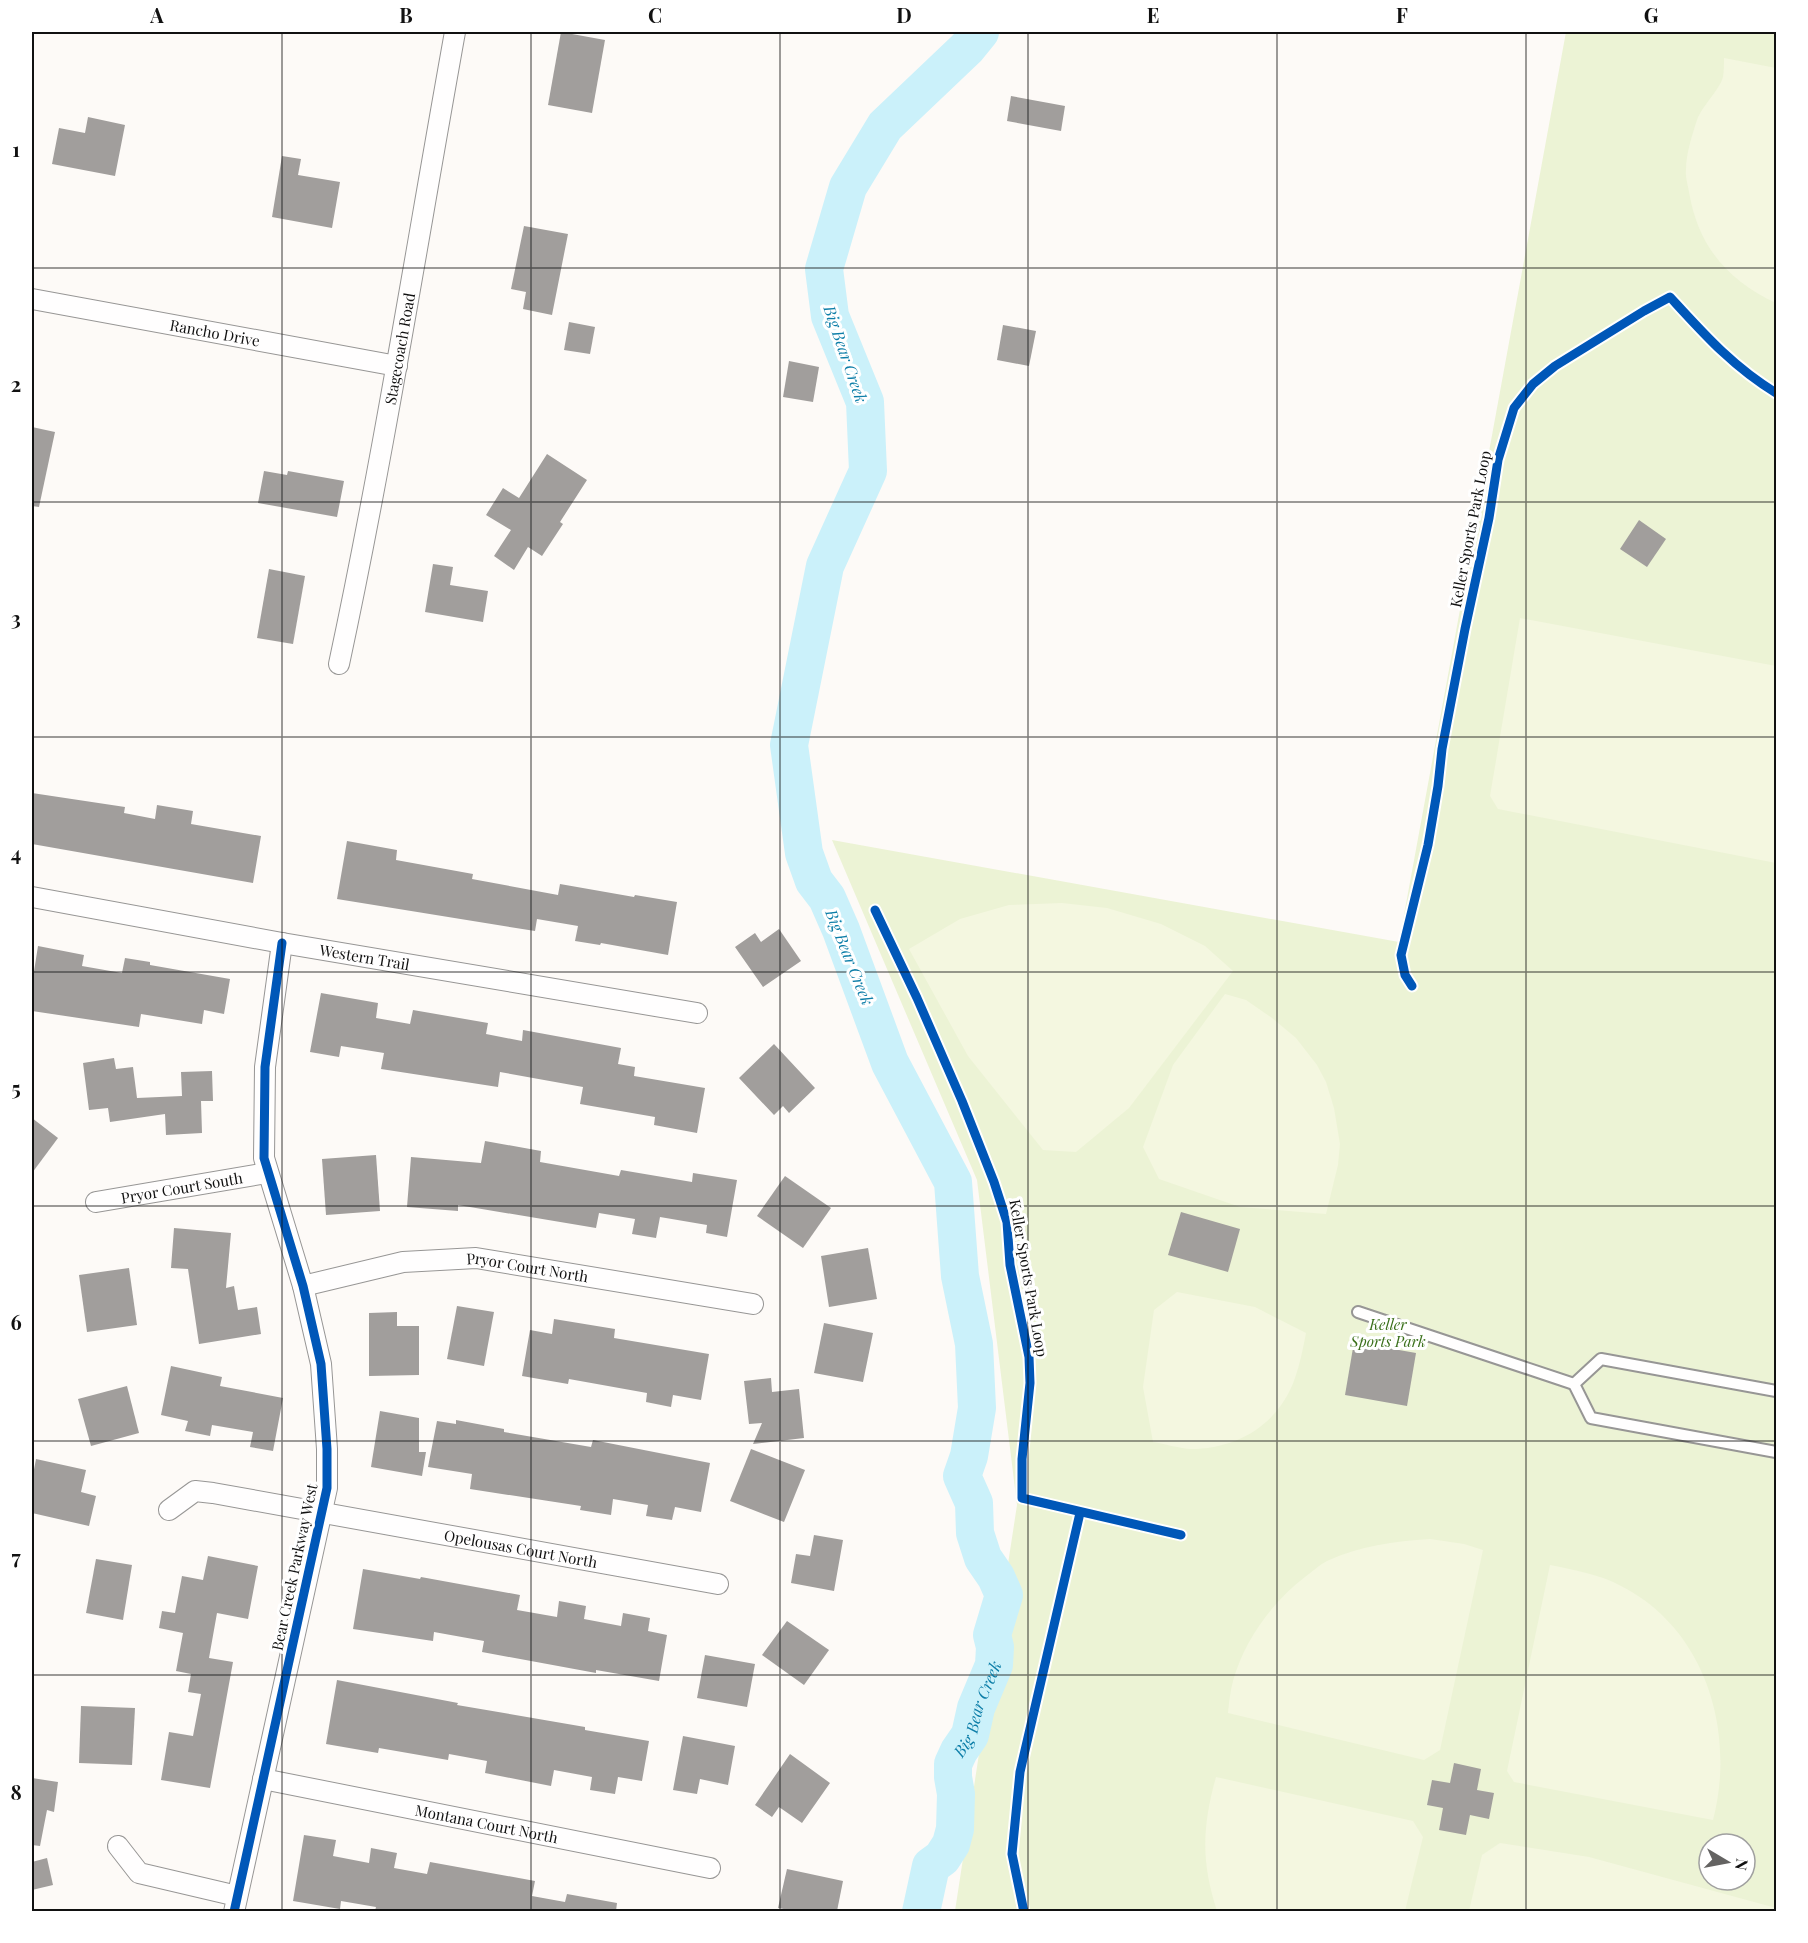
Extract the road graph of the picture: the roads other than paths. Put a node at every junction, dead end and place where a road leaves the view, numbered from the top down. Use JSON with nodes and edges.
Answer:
{"nodes":[{"id":1,"x":455,"y":32,"type":"edge"},
{"id":2,"x":32,"y":299,"type":"edge"},
{"id":3,"x":397,"y":366,"type":"junction"},
{"id":4,"x":339,"y":664,"type":"dead end"},
{"id":5,"x":32,"y":897,"type":"edge"},
{"id":6,"x":282,"y":943,"type":"junction"},
{"id":7,"x":697,"y":1013,"type":"dead end"},
{"id":8,"x":267,"y":1173,"type":"junction"},
{"id":9,"x":96,"y":1202,"type":"dead end"},
{"id":10,"x":303,"y":1286,"type":"junction"},
{"id":11,"x":753,"y":1304,"type":"dead end"},
{"id":12,"x":1358,"y":1312,"type":"dead end"},
{"id":13,"x":1574,"y":1384,"type":"junction"},
{"id":14,"x":1776,"y":1391,"type":"edge"},
{"id":15,"x":1776,"y":1452,"type":"edge"},
{"id":16,"x":169,"y":1510,"type":"dead end"},
{"id":17,"x":323,"y":1512,"type":"junction"},
{"id":18,"x":718,"y":1584,"type":"dead end"},
{"id":19,"x":263,"y":1779,"type":"junction"},
{"id":20,"x":118,"y":1846,"type":"dead end"},
{"id":21,"x":710,"y":1868,"type":"dead end"},
{"id":22,"x":235,"y":1904,"type":"edge"}],
"edges":[{"from":1,"to":3,"type":"street","name":"Stagecoach Road"},
{"from":2,"to":3,"type":"street","name":"Rancho Drive"},
{"from":3,"to":4,"type":"street","name":"Stagecoach Road"},
{"from":5,"to":6,"type":"street","name":"Western Trail"},
{"from":6,"to":7,"type":"street","name":"Western Trail"},
{"from":6,"to":8,"type":"street","name":"Bear Creek Parkway West"},
{"from":8,"to":9,"type":"street","name":"Pryor Court South"},
{"from":8,"to":10,"type":"street","name":"Bear Creek Parkway West"},
{"from":10,"to":11,"type":"street","name":"Pryor Court North"},
{"from":10,"to":17,"type":"street","name":"Bear Creek Parkway West"},
{"from":12,"to":13,"type":"lane"},
{"from":13,"to":14,"type":"lane"},
{"from":13,"to":15,"type":"lane"},
{"from":16,"to":17,"type":"street","name":"Opelousas Court North"},
{"from":17,"to":18,"type":"street","name":"Opelousas Court North"},
{"from":17,"to":19,"type":"street","name":"Bear Creek Parkway West"},
{"from":19,"to":21,"type":"street","name":"Montana Court North"},
{"from":19,"to":22,"type":"street","name":"Bear Creek Parkway West"},
{"from":20,"to":22,"type":"street"}]}
